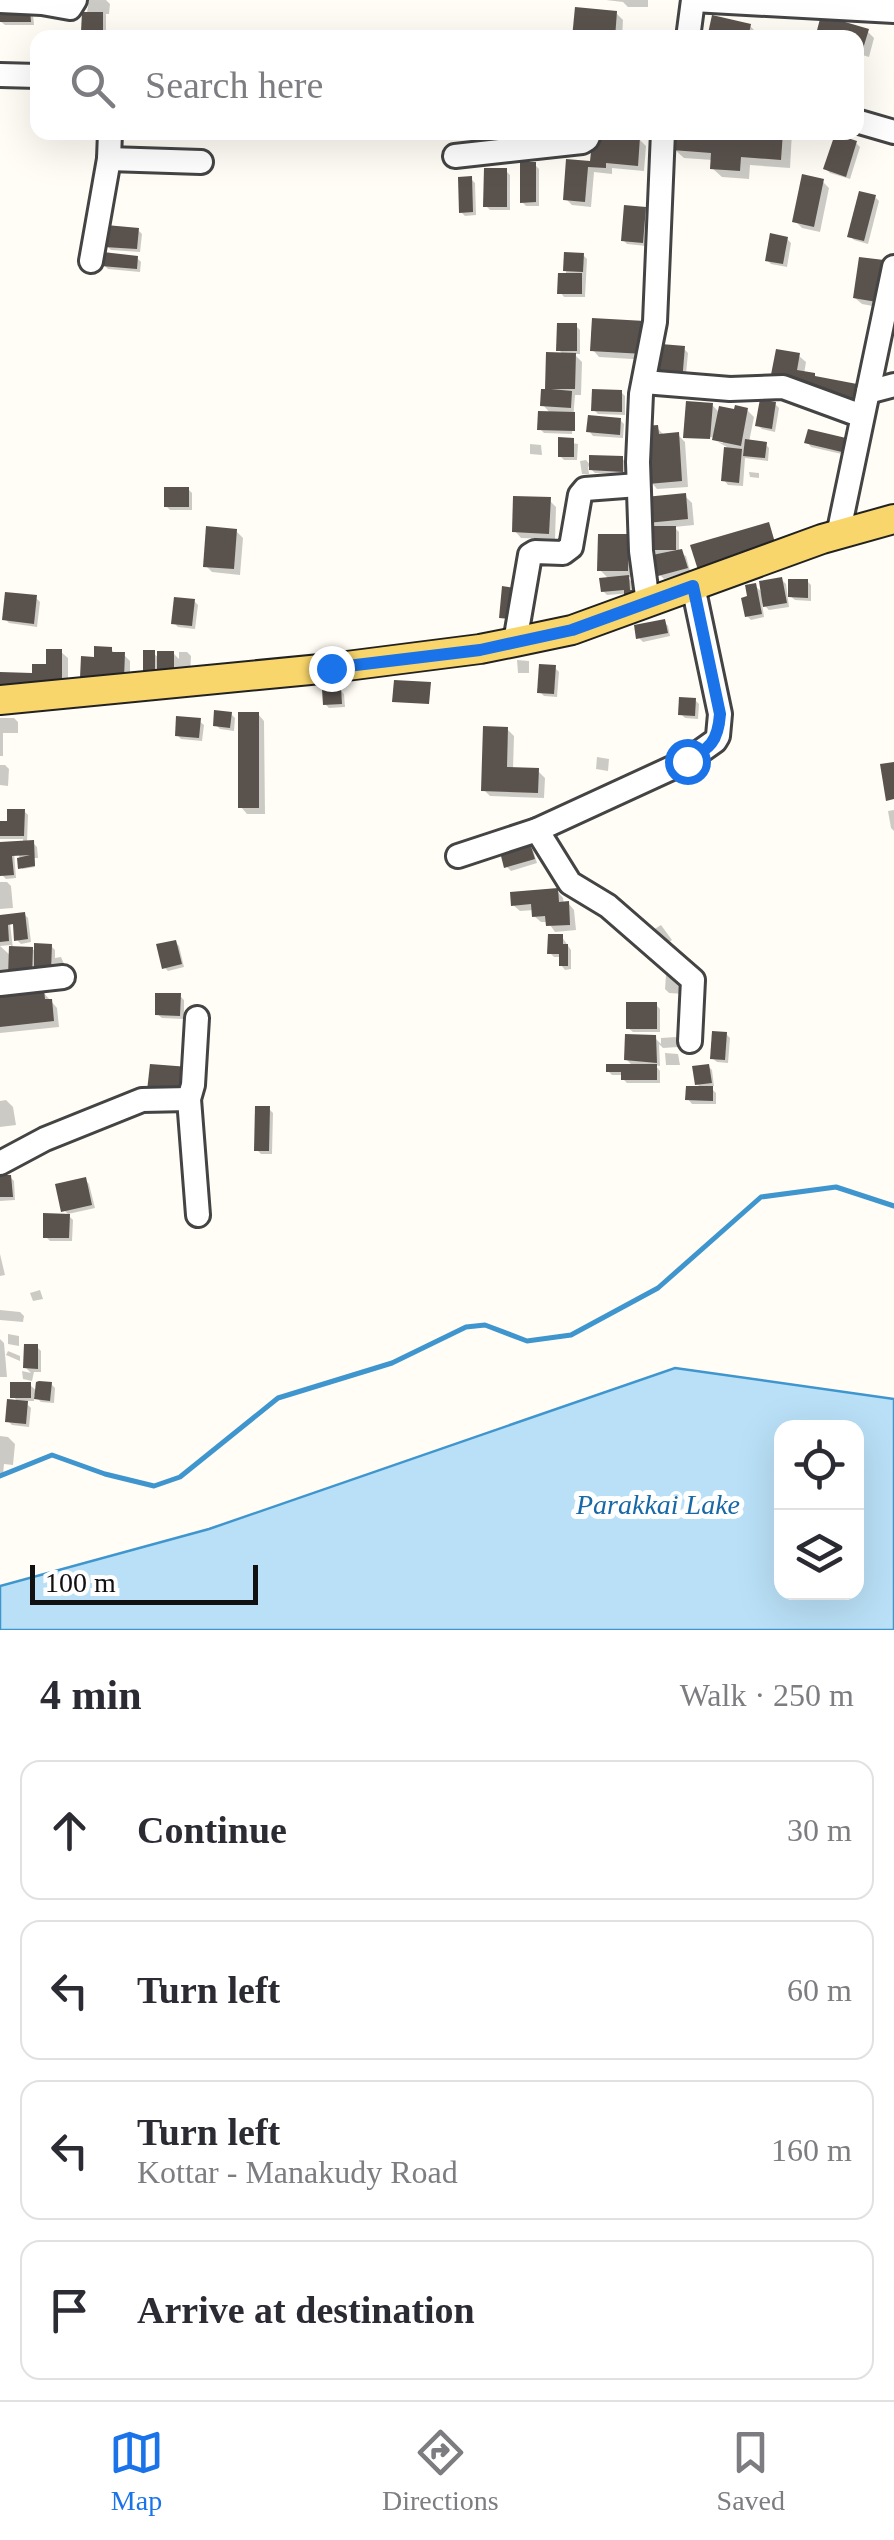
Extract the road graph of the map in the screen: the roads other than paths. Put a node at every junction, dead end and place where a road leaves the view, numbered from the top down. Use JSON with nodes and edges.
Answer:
{"nodes":[{"id":1,"x":75,"y":0,"type":"edge"},
{"id":2,"x":693,"y":0,"type":"edge"},
{"id":3,"x":0,"y":1,"type":"edge"},
{"id":4,"x":894,"y":11,"type":"edge"},
{"id":5,"x":689,"y":30,"type":"edge"},
{"id":6,"x":0,"y":75,"type":"edge"},
{"id":7,"x":30,"y":76,"type":"edge"},
{"id":8,"x":864,"y":123,"type":"edge"},
{"id":9,"x":894,"y":132,"type":"edge"},
{"id":10,"x":110,"y":140,"type":"edge"},
{"id":11,"x":587,"y":140,"type":"edge"},
{"id":12,"x":663,"y":140,"type":"edge"},
{"id":13,"x":455,"y":156,"type":"dead end"},
{"id":14,"x":109,"y":158,"type":"junction"},
{"id":15,"x":201,"y":162,"type":"dead end"},
{"id":16,"x":91,"y":261,"type":"dead end"},
{"id":17,"x":894,"y":267,"type":"edge"},
{"id":18,"x":644,"y":382,"type":"junction"},
{"id":19,"x":894,"y":385,"type":"edge"},
{"id":20,"x":868,"y":392,"type":"junction"},
{"id":21,"x":862,"y":416,"type":"junction"},
{"id":22,"x":638,"y":484,"type":"junction"},
{"id":23,"x":894,"y":519,"type":"edge"},
{"id":24,"x":838,"y":535,"type":"junction"},
{"id":25,"x":693,"y":586,"type":"junction"},
{"id":26,"x":648,"y":603,"type":"junction"},
{"id":27,"x":514,"y":642,"type":"junction"},
{"id":28,"x":0,"y":700,"type":"edge"},
{"id":29,"x":537,"y":830,"type":"junction"},
{"id":30,"x":458,"y":856,"type":"dead end"},
{"id":31,"x":63,"y":977,"type":"dead end"},
{"id":32,"x":0,"y":984,"type":"edge"},
{"id":33,"x":197,"y":1018,"type":"dead end"},
{"id":34,"x":690,"y":1041,"type":"dead end"},
{"id":35,"x":189,"y":1100,"type":"junction"},
{"id":36,"x":0,"y":1163,"type":"edge"},
{"id":37,"x":198,"y":1215,"type":"dead end"}],
"edges":[{"from":1,"to":3,"type":"street"},
{"from":2,"to":4,"type":"street"},
{"from":2,"to":5,"type":"street"},
{"from":6,"to":7,"type":"street"},
{"from":8,"to":9,"type":"street"},
{"from":10,"to":14,"type":"street"},
{"from":11,"to":13,"type":"street"},
{"from":12,"to":18,"type":"street"},
{"from":14,"to":15,"type":"street"},
{"from":14,"to":16,"type":"street"},
{"from":17,"to":20,"type":"street"},
{"from":18,"to":21,"type":"street"},
{"from":18,"to":22,"type":"street"},
{"from":19,"to":20,"type":"street"},
{"from":20,"to":21,"type":"street"},
{"from":21,"to":24,"type":"street"},
{"from":22,"to":26,"type":"street"},
{"from":22,"to":27,"type":"street"},
{"from":23,"to":24,"type":"main road"},
{"from":24,"to":25,"type":"main road"},
{"from":25,"to":26,"type":"main road"},
{"from":25,"to":29,"type":"street"},
{"from":26,"to":27,"type":"main road"},
{"from":27,"to":28,"type":"main road"},
{"from":29,"to":30,"type":"street"},
{"from":29,"to":34,"type":"street"},
{"from":31,"to":32,"type":"street"},
{"from":33,"to":35,"type":"street"},
{"from":35,"to":36,"type":"street"},
{"from":35,"to":37,"type":"street"}]}
